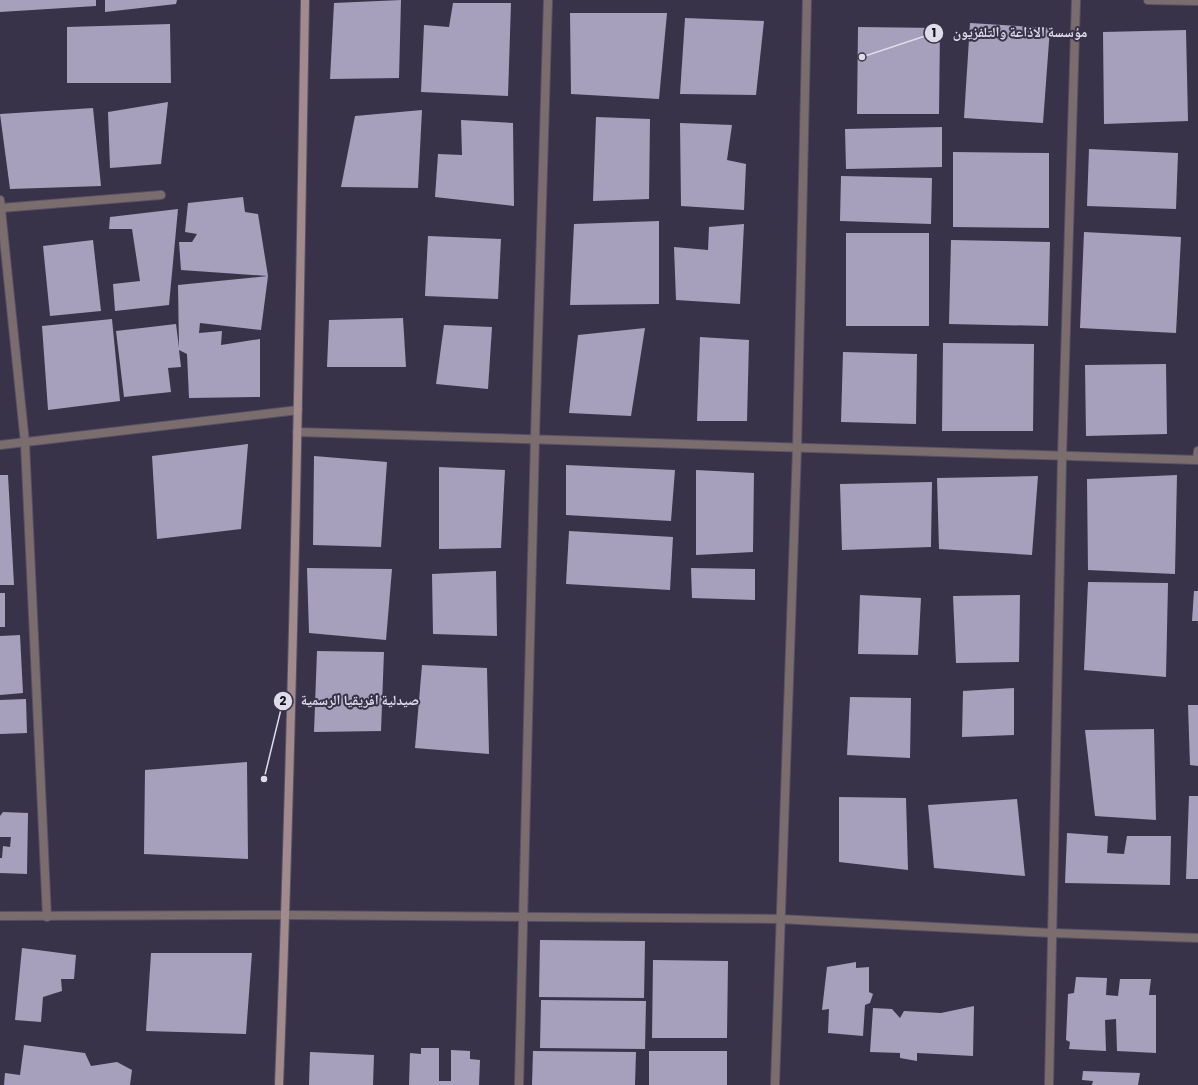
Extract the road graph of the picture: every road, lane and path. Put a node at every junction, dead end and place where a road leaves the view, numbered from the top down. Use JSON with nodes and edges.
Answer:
{"nodes":[{"id":1,"x":305,"y":0,"type":"edge"},
{"id":2,"x":548,"y":0,"type":"edge"},
{"id":3,"x":807,"y":0,"type":"edge"},
{"id":4,"x":1076,"y":0,"type":"edge"},
{"id":5,"x":1148,"y":0,"type":"edge"},
{"id":6,"x":1198,"y":1,"type":"edge"},
{"id":7,"x":161,"y":195,"type":"dead end"},
{"id":8,"x":0,"y":204,"type":"edge"},
{"id":9,"x":2,"y":229,"type":"edge"},
{"id":10,"x":298,"y":410,"type":"junction"},
{"id":11,"x":297,"y":432,"type":"junction"},
{"id":12,"x":535,"y":437,"type":"junction"},
{"id":13,"x":24,"y":443,"type":"junction"},
{"id":14,"x":0,"y":445,"type":"edge"},
{"id":15,"x":797,"y":448,"type":"junction"},
{"id":16,"x":1198,"y":451,"type":"edge"},
{"id":17,"x":1062,"y":457,"type":"junction"},
{"id":18,"x":1198,"y":460,"type":"edge"},
{"id":19,"x":286,"y":915,"type":"junction"},
{"id":20,"x":0,"y":916,"type":"edge"},
{"id":21,"x":47,"y":917,"type":"junction"},
{"id":22,"x":523,"y":917,"type":"junction"},
{"id":23,"x":780,"y":919,"type":"junction"},
{"id":24,"x":1052,"y":933,"type":"junction"},
{"id":25,"x":1198,"y":938,"type":"edge"},
{"id":26,"x":279,"y":1085,"type":"edge"},
{"id":27,"x":519,"y":1085,"type":"edge"},
{"id":28,"x":775,"y":1085,"type":"edge"},
{"id":29,"x":1049,"y":1085,"type":"edge"}],
"edges":[{"from":1,"to":10,"type":"main road"},
{"from":2,"to":12,"type":"street"},
{"from":3,"to":15,"type":"street"},
{"from":4,"to":17,"type":"street"},
{"from":5,"to":6,"type":"street"},
{"from":7,"to":8,"type":"street"},
{"from":8,"to":9,"type":"street"},
{"from":9,"to":13,"type":"street"},
{"from":10,"to":11,"type":"main road"},
{"from":10,"to":13,"type":"street"},
{"from":11,"to":12,"type":"street"},
{"from":11,"to":19,"type":"main road"},
{"from":12,"to":15,"type":"street"},
{"from":12,"to":22,"type":"street"},
{"from":13,"to":14,"type":"street"},
{"from":13,"to":21,"type":"street"},
{"from":15,"to":17,"type":"street"},
{"from":15,"to":23,"type":"street"},
{"from":16,"to":18,"type":"street"},
{"from":17,"to":18,"type":"street"},
{"from":17,"to":24,"type":"street"},
{"from":19,"to":21,"type":"street"},
{"from":19,"to":22,"type":"street"},
{"from":19,"to":26,"type":"main road"},
{"from":20,"to":21,"type":"street"},
{"from":22,"to":23,"type":"street"},
{"from":22,"to":27,"type":"street"},
{"from":23,"to":24,"type":"street"},
{"from":23,"to":28,"type":"street"},
{"from":24,"to":25,"type":"street"},
{"from":24,"to":29,"type":"street"}]}
